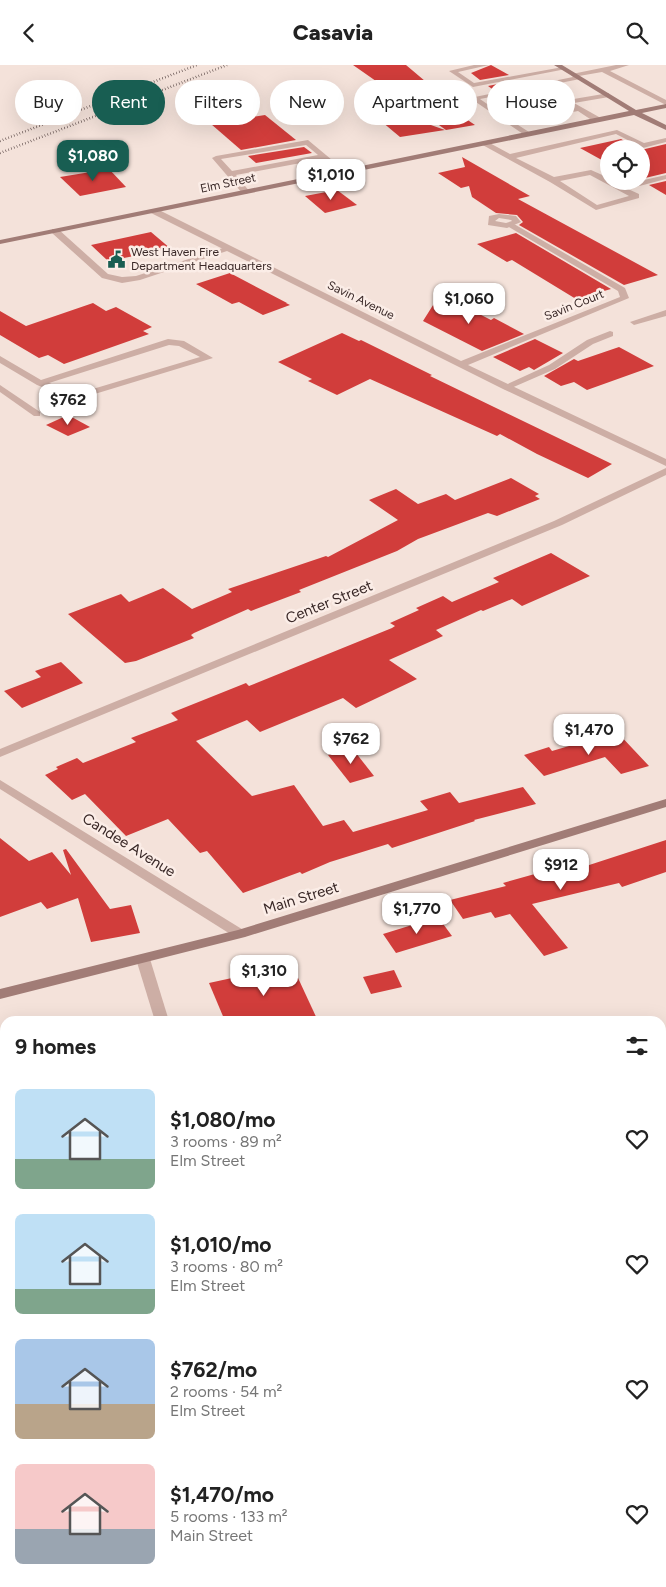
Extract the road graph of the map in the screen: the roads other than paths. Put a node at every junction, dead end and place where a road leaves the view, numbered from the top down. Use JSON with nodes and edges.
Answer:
{"nodes":[{"id":1,"x":486,"y":65,"type":"edge"},
{"id":2,"x":626,"y":65,"type":"edge"},
{"id":3,"x":560,"y":67,"type":"edge"},
{"id":4,"x":603,"y":70,"type":"junction"},
{"id":5,"x":576,"y":77,"type":"junction"},
{"id":6,"x":565,"y":80,"type":"edge"},
{"id":7,"x":661,"y":94,"type":"dead end"},
{"id":8,"x":606,"y":95,"type":"junction"},
{"id":9,"x":652,"y":96,"type":"junction"},
{"id":10,"x":477,"y":100,"type":"edge"},
{"id":11,"x":575,"y":101,"type":"edge"},
{"id":12,"x":487,"y":102,"type":"edge"},
{"id":13,"x":482,"y":103,"type":"junction"},
{"id":14,"x":666,"y":104,"type":"edge"},
{"id":15,"x":575,"y":106,"type":"edge"},
{"id":16,"x":487,"y":107,"type":"edge"},
{"id":17,"x":579,"y":109,"type":"junction"},
{"id":18,"x":575,"y":110,"type":"edge"},
{"id":19,"x":634,"y":111,"type":"junction"},
{"id":20,"x":596,"y":119,"type":"junction"},
{"id":21,"x":514,"y":125,"type":"edge"},
{"id":22,"x":666,"y":128,"type":"edge"},
{"id":23,"x":526,"y":134,"type":"junction"},
{"id":24,"x":666,"y":140,"type":"edge"},
{"id":25,"x":483,"y":143,"type":"junction"},
{"id":26,"x":324,"y":156,"type":"junction"},
{"id":27,"x":509,"y":157,"type":"junction"},
{"id":28,"x":341,"y":172,"type":"junction"},
{"id":29,"x":231,"y":174,"type":"junction"},
{"id":30,"x":600,"y":177,"type":"edge"},
{"id":31,"x":666,"y":177,"type":"edge"},
{"id":32,"x":553,"y":181,"type":"junction"},
{"id":33,"x":650,"y":181,"type":"edge"},
{"id":34,"x":625,"y":190,"type":"edge"},
{"id":35,"x":246,"y":192,"type":"junction"},
{"id":36,"x":154,"y":211,"type":"junction"},
{"id":37,"x":511,"y":226,"type":"dead end"},
{"id":38,"x":55,"y":231,"type":"junction"},
{"id":39,"x":0,"y":242,"type":"edge"},
{"id":40,"x":230,"y":249,"type":"junction"},
{"id":41,"x":666,"y":313,"type":"edge"},
{"id":42,"x":634,"y":322,"type":"dead end"},
{"id":43,"x":610,"y":334,"type":"dead end"},
{"id":44,"x":0,"y":359,"type":"edge"},
{"id":45,"x":462,"y":364,"type":"junction"},
{"id":46,"x":40,"y":383,"type":"junction"},
{"id":47,"x":506,"y":387,"type":"junction"},
{"id":48,"x":0,"y":388,"type":"edge"},
{"id":49,"x":37,"y":414,"type":"dead end"},
{"id":50,"x":666,"y":463,"type":"edge"},
{"id":51,"x":666,"y":471,"type":"edge"},
{"id":52,"x":0,"y":753,"type":"edge"},
{"id":53,"x":0,"y":784,"type":"edge"},
{"id":54,"x":666,"y":803,"type":"edge"},
{"id":55,"x":240,"y":934,"type":"junction"},
{"id":56,"x":142,"y":959,"type":"junction"},
{"id":57,"x":0,"y":994,"type":"edge"},
{"id":58,"x":160,"y":1016,"type":"edge"}],
"edges":[{"from":1,"to":3,"type":"street"},
{"from":2,"to":4,"type":"street"},
{"from":3,"to":5,"type":"main road"},
{"from":4,"to":5,"type":"street"},
{"from":4,"to":9,"type":"street"},
{"from":5,"to":6,"type":"street"},
{"from":5,"to":8,"type":"main road"},
{"from":7,"to":9,"type":"street"},
{"from":8,"to":11,"type":"street"},
{"from":8,"to":19,"type":"main road"},
{"from":9,"to":14,"type":"street"},
{"from":10,"to":13,"type":"street"},
{"from":12,"to":13,"type":"street"},
{"from":13,"to":16,"type":"street"},
{"from":14,"to":19,"type":"main road","name":"Elm Street"},
{"from":15,"to":17,"type":"street"},
{"from":17,"to":18,"type":"street"},
{"from":17,"to":20,"type":"street"},
{"from":19,"to":20,"type":"main road","name":"Elm Street"},
{"from":19,"to":22,"type":"main road"},
{"from":20,"to":23,"type":"main road","name":"Elm Street"},
{"from":21,"to":23,"type":"street"},
{"from":23,"to":25,"type":"main road","name":"Elm Street"},
{"from":24,"to":27,"type":"street"},
{"from":25,"to":27,"type":"street"},
{"from":25,"to":28,"type":"main road","name":"Elm Street"},
{"from":26,"to":28,"type":"street"},
{"from":26,"to":29,"type":"street"},
{"from":26,"to":29,"type":"street"},
{"from":27,"to":32,"type":"street"},
{"from":28,"to":35,"type":"main road","name":"Elm Street"},
{"from":29,"to":35,"type":"street"},
{"from":30,"to":32,"type":"street"},
{"from":31,"to":33,"type":"street"},
{"from":32,"to":34,"type":"street"},
{"from":35,"to":36,"type":"main road","name":"Elm Street"},
{"from":36,"to":38,"type":"main road","name":"Elm Street"},
{"from":36,"to":40,"type":"street","name":"Savin Avenue"},
{"from":37,"to":45,"type":"street","name":"Savin Court"},
{"from":38,"to":39,"type":"main road","name":"Elm Street"},
{"from":38,"to":40,"type":"street"},
{"from":40,"to":45,"type":"street","name":"Savin Avenue"},
{"from":41,"to":42,"type":"street"},
{"from":43,"to":47,"type":"street"},
{"from":44,"to":46,"type":"street"},
{"from":45,"to":47,"type":"street","name":"Savin Avenue"},
{"from":46,"to":46,"type":"street"},
{"from":47,"to":50,"type":"street","name":"Savin Avenue"},
{"from":48,"to":49,"type":"street"},
{"from":51,"to":52,"type":"street","name":"Center Street"},
{"from":53,"to":55,"type":"street","name":"Candee Avenue"},
{"from":54,"to":55,"type":"main road","name":"Main Street"},
{"from":55,"to":56,"type":"main road","name":"Main Street"},
{"from":56,"to":57,"type":"main road","name":"Main Street"},
{"from":56,"to":58,"type":"street"}]}
